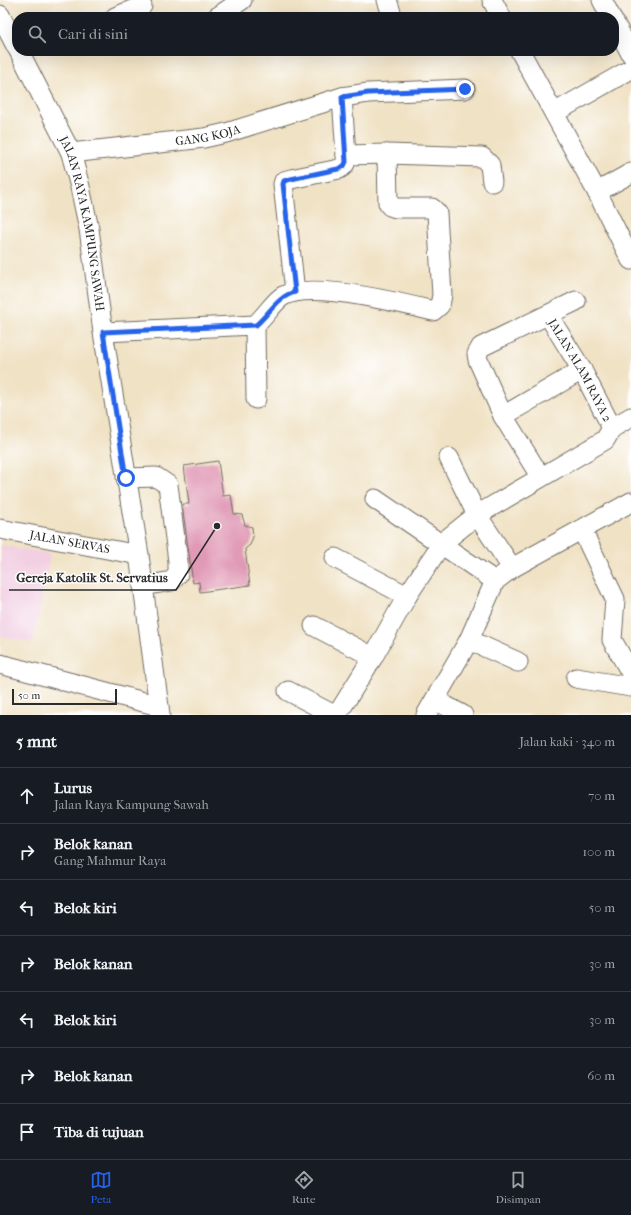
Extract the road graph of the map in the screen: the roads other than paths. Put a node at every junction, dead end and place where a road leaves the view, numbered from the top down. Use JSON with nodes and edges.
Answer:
{"nodes":[{"id":1,"x":242,"y":0,"type":"edge"},
{"id":2,"x":492,"y":0,"type":"edge"},
{"id":3,"x":602,"y":0,"type":"edge"},
{"id":4,"x":142,"y":6,"type":"dead end"},
{"id":5,"x":127,"y":12,"type":"edge"},
{"id":6,"x":224,"y":12,"type":"edge"},
{"id":7,"x":498,"y":12,"type":"edge"},
{"id":8,"x":608,"y":12,"type":"edge"},
{"id":9,"x":0,"y":15,"type":"edge"},
{"id":10,"x":619,"y":31,"type":"edge"},
{"id":11,"x":12,"y":41,"type":"edge"},
{"id":12,"x":631,"y":54,"type":"edge"},
{"id":13,"x":19,"y":56,"type":"edge"},
{"id":14,"x":523,"y":56,"type":"edge"},
{"id":15,"x":631,"y":69,"type":"edge"},
{"id":16,"x":465,"y":89,"type":"dead end"},
{"id":17,"x":342,"y":97,"type":"junction"},
{"id":18,"x":554,"y":114,"type":"junction"},
{"id":19,"x":70,"y":153,"type":"junction"},
{"id":20,"x":387,"y":154,"type":"junction"},
{"id":21,"x":346,"y":155,"type":"junction"},
{"id":22,"x":631,"y":173,"type":"edge"},
{"id":23,"x":492,"y":182,"type":"dead end"},
{"id":24,"x":597,"y":192,"type":"junction"},
{"id":25,"x":631,"y":260,"type":"edge"},
{"id":26,"x":295,"y":292,"type":"junction"},
{"id":27,"x":576,"y":301,"type":"dead end"},
{"id":28,"x":548,"y":315,"type":"junction"},
{"id":29,"x":256,"y":325,"type":"junction"},
{"id":30,"x":103,"y":332,"type":"junction"},
{"id":31,"x":582,"y":370,"type":"junction"},
{"id":32,"x":256,"y":400,"type":"dead end"},
{"id":33,"x":503,"y":416,"type":"junction"},
{"id":34,"x":631,"y":417,"type":"edge"},
{"id":35,"x":612,"y":428,"type":"junction"},
{"id":36,"x":449,"y":458,"type":"dead end"},
{"id":37,"x":540,"y":476,"type":"junction"},
{"id":38,"x":126,"y":478,"type":"junction"},
{"id":39,"x":375,"y":499,"type":"dead end"},
{"id":40,"x":631,"y":502,"type":"edge"},
{"id":41,"x":477,"y":515,"type":"junction"},
{"id":42,"x":0,"y":529,"type":"edge"},
{"id":43,"x":582,"y":530,"type":"junction"},
{"id":44,"x":442,"y":544,"type":"junction"},
{"id":45,"x":139,"y":555,"type":"junction"},
{"id":46,"x":335,"y":558,"type":"dead end"},
{"id":47,"x":512,"y":568,"type":"junction"},
{"id":48,"x":495,"y":581,"type":"junction"},
{"id":49,"x":143,"y":586,"type":"junction"},
{"id":50,"x":407,"y":596,"type":"junction"},
{"id":51,"x":314,"y":626,"type":"dead end"},
{"id":52,"x":469,"y":640,"type":"junction"},
{"id":53,"x":373,"y":657,"type":"junction"},
{"id":54,"x":518,"y":662,"type":"dead end"},
{"id":55,"x":0,"y":664,"type":"edge"},
{"id":56,"x":631,"y":673,"type":"edge"},
{"id":57,"x":576,"y":678,"type":"dead end"},
{"id":58,"x":631,"y":687,"type":"edge"},
{"id":59,"x":288,"y":692,"type":"dead end"},
{"id":60,"x":431,"y":708,"type":"edge"},
{"id":61,"x":160,"y":711,"type":"edge"},
{"id":62,"x":336,"y":715,"type":"edge"},
{"id":63,"x":463,"y":715,"type":"edge"}],
"edges":[{"from":1,"to":6,"type":"street"},
{"from":2,"to":7,"type":"street"},
{"from":3,"to":8,"type":"street"},
{"from":4,"to":5,"type":"street"},
{"from":9,"to":11,"type":"street","name":"JALAN RAYA KAMPUNG SAWAH"},
{"from":10,"to":12,"type":"street"},
{"from":13,"to":19,"type":"street","name":"JALAN RAYA KAMPUNG SAWAH"},
{"from":14,"to":18,"type":"street"},
{"from":15,"to":18,"type":"street"},
{"from":16,"to":17,"type":"street","name":"GANG KOJA"},
{"from":17,"to":19,"type":"street","name":"GANG KOJA"},
{"from":17,"to":21,"type":"street"},
{"from":18,"to":24,"type":"street"},
{"from":19,"to":30,"type":"street","name":"JALAN RAYA KAMPUNG SAWAH"},
{"from":20,"to":21,"type":"street"},
{"from":20,"to":23,"type":"street"},
{"from":20,"to":26,"type":"street"},
{"from":21,"to":26,"type":"street"},
{"from":22,"to":24,"type":"street"},
{"from":24,"to":25,"type":"street"},
{"from":26,"to":29,"type":"street"},
{"from":27,"to":28,"type":"street","name":"JALAN ALAM RAYA 2"},
{"from":28,"to":31,"type":"street","name":"JALAN ALAM RAYA 2"},
{"from":28,"to":33,"type":"street","name":"JALAN ALAM RAYA 2"},
{"from":29,"to":30,"type":"street"},
{"from":29,"to":32,"type":"street"},
{"from":30,"to":38,"type":"street","name":"JALAN RAYA KAMPUNG SAWAH"},
{"from":31,"to":33,"type":"street"},
{"from":31,"to":35,"type":"street","name":"JALAN ALAM RAYA 2"},
{"from":33,"to":37,"type":"street","name":"JALAN ALAM RAYA 2"},
{"from":34,"to":35,"type":"street","name":"JALAN ALAM RAYA 2"},
{"from":35,"to":37,"type":"street"},
{"from":36,"to":41,"type":"street"},
{"from":37,"to":41,"type":"street"},
{"from":38,"to":45,"type":"street","name":"JALAN RAYA KAMPUNG SAWAH"},
{"from":38,"to":49,"type":"street"},
{"from":39,"to":44,"type":"street"},
{"from":40,"to":43,"type":"street"},
{"from":41,"to":44,"type":"street"},
{"from":41,"to":47,"type":"street"},
{"from":42,"to":45,"type":"street","name":"JALAN SERVAS"},
{"from":43,"to":47,"type":"street"},
{"from":43,"to":56,"type":"street"},
{"from":44,"to":48,"type":"street"},
{"from":44,"to":50,"type":"street"},
{"from":45,"to":49,"type":"street","name":"JALAN RAYA KAMPUNG SAWAH"},
{"from":46,"to":50,"type":"street"},
{"from":47,"to":48,"type":"street"},
{"from":48,"to":52,"type":"street"},
{"from":49,"to":61,"type":"street","name":"JALAN RAYA KAMPUNG SAWAH"},
{"from":50,"to":53,"type":"street"},
{"from":51,"to":53,"type":"street"},
{"from":52,"to":54,"type":"street"},
{"from":52,"to":60,"type":"street"},
{"from":53,"to":62,"type":"street"},
{"from":55,"to":61,"type":"street"},
{"from":57,"to":58,"type":"street"},
{"from":59,"to":62,"type":"street"},
{"from":60,"to":63,"type":"street"}]}
